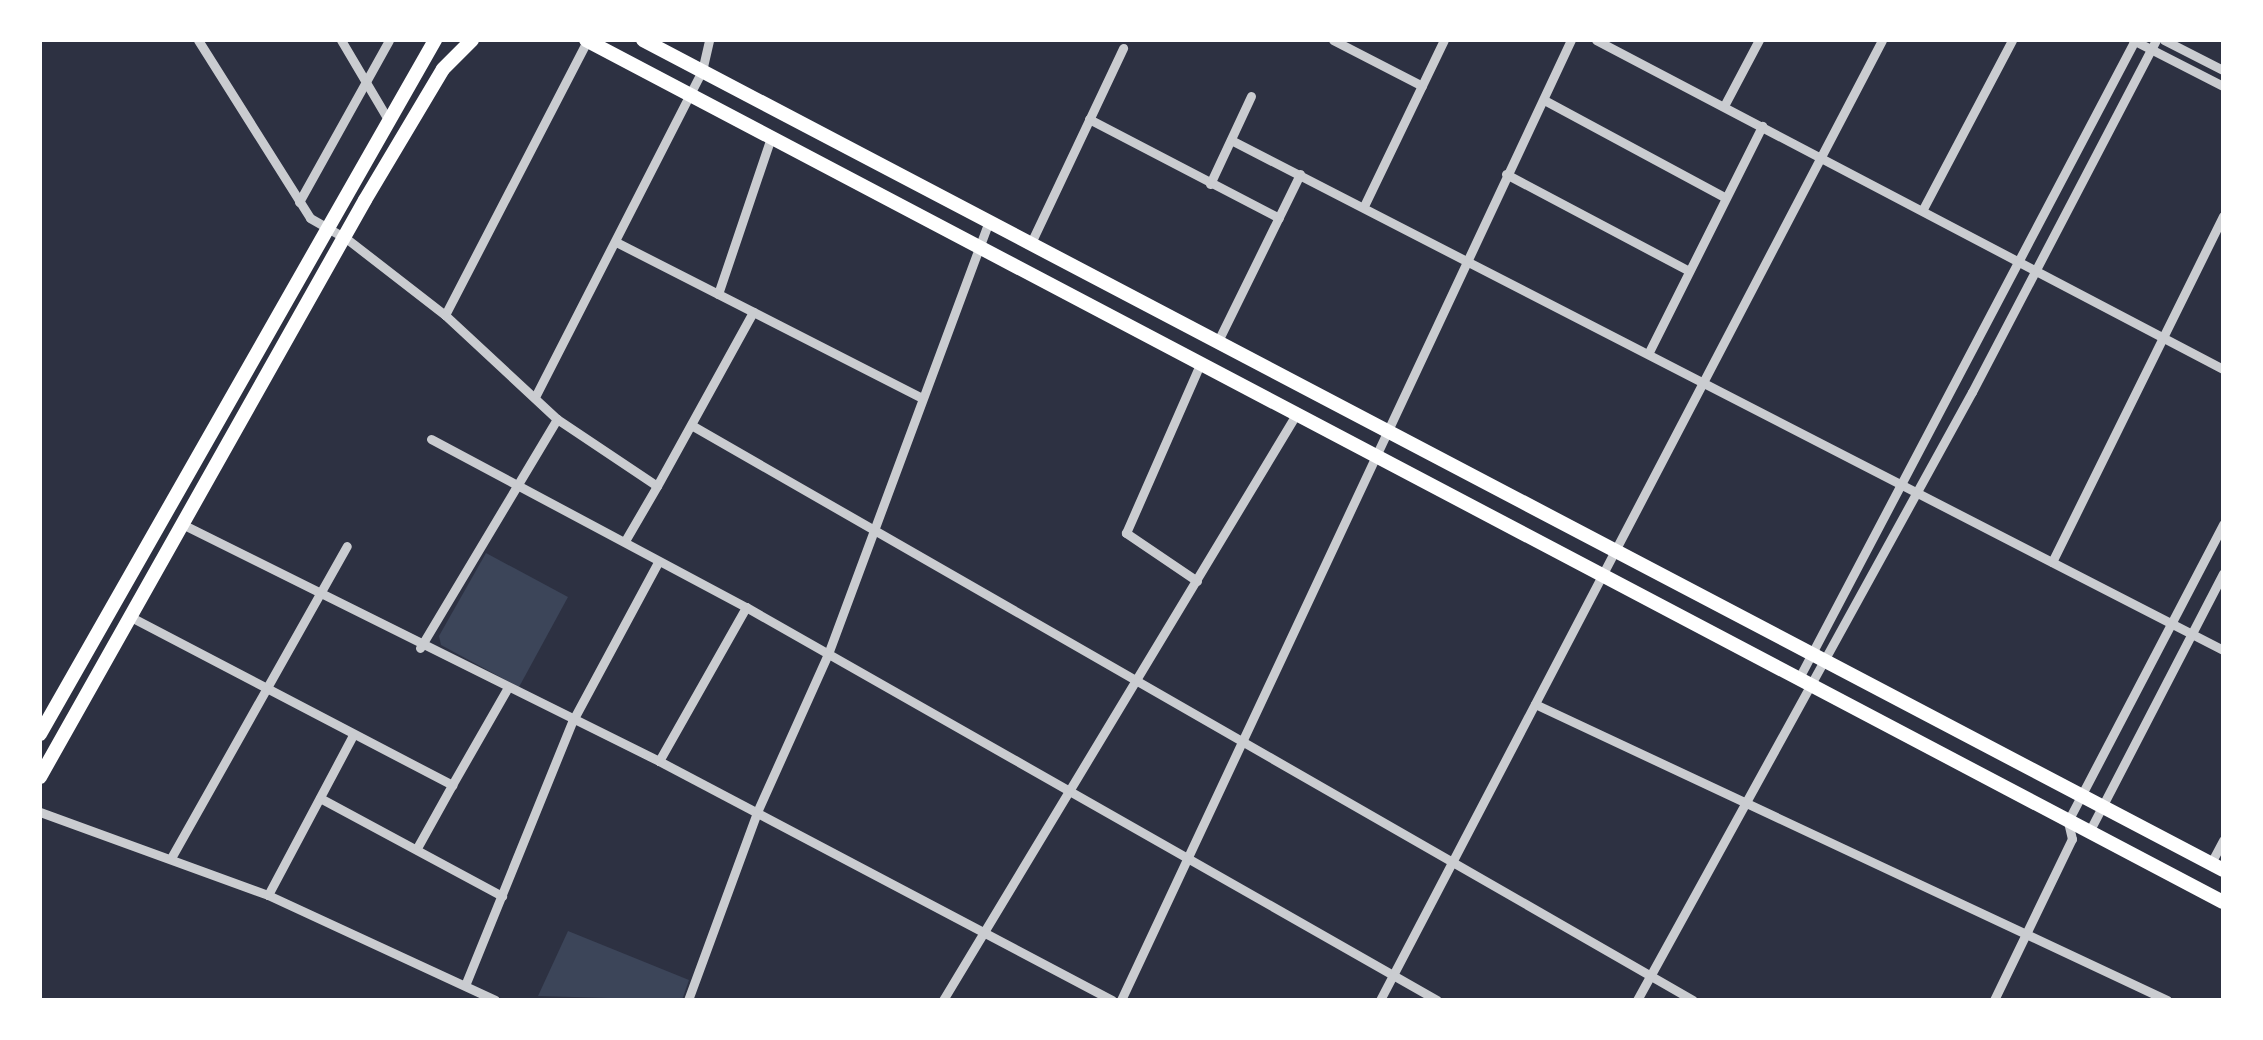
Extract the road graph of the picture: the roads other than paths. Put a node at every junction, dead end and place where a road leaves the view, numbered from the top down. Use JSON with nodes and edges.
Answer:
{"nodes":[{"id":1,"x":340,"y":40,"type":"edge"},
{"id":2,"x":389,"y":40,"type":"edge"},
{"id":3,"x":435,"y":40,"type":"edge"},
{"id":4,"x":472,"y":40,"type":"edge"},
{"id":5,"x":587,"y":40,"type":"edge"},
{"id":6,"x":643,"y":40,"type":"edge"},
{"id":7,"x":709,"y":40,"type":"edge"},
{"id":8,"x":1333,"y":40,"type":"edge"},
{"id":9,"x":1444,"y":40,"type":"edge"},
{"id":10,"x":1572,"y":40,"type":"edge"},
{"id":11,"x":1596,"y":40,"type":"edge"},
{"id":12,"x":1759,"y":40,"type":"edge"},
{"id":13,"x":1882,"y":40,"type":"edge"},
{"id":14,"x":2012,"y":40,"type":"edge"},
{"id":15,"x":2134,"y":40,"type":"edge"},
{"id":16,"x":2164,"y":40,"type":"edge"},
{"id":17,"x":200,"y":41,"type":"edge"},
{"id":18,"x":2154,"y":45,"type":"edge"},
{"id":19,"x":1123,"y":48,"type":"dead end"},
{"id":20,"x":2223,"y":70,"type":"edge"},
{"id":21,"x":702,"y":72,"type":"junction"},
{"id":22,"x":366,"y":82,"type":"junction"},
{"id":23,"x":1422,"y":86,"type":"junction"},
{"id":24,"x":2223,"y":86,"type":"edge"},
{"id":25,"x":690,"y":94,"type":"junction"},
{"id":26,"x":1251,"y":96,"type":"dead end"},
{"id":27,"x":1546,"y":101,"type":"junction"},
{"id":28,"x":1724,"y":106,"type":"junction"},
{"id":29,"x":386,"y":116,"type":"junction"},
{"id":30,"x":1089,"y":119,"type":"junction"},
{"id":31,"x":1762,"y":126,"type":"junction"},
{"id":32,"x":771,"y":137,"type":"junction"},
{"id":33,"x":1231,"y":140,"type":"junction"},
{"id":34,"x":1822,"y":156,"type":"junction"},
{"id":35,"x":1300,"y":174,"type":"junction"},
{"id":36,"x":1506,"y":174,"type":"junction"},
{"id":37,"x":1210,"y":184,"type":"junction"},
{"id":38,"x":1726,"y":198,"type":"junction"},
{"id":39,"x":298,"y":202,"type":"junction"},
{"id":40,"x":1364,"y":206,"type":"junction"},
{"id":41,"x":1923,"y":209,"type":"junction"},
{"id":42,"x":2223,"y":216,"type":"edge"},
{"id":43,"x":1279,"y":218,"type":"junction"},
{"id":44,"x":988,"y":223,"type":"junction"},
{"id":45,"x":327,"y":226,"type":"junction"},
{"id":46,"x":347,"y":238,"type":"junction"},
{"id":47,"x":618,"y":243,"type":"junction"},
{"id":48,"x":977,"y":244,"type":"junction"},
{"id":49,"x":1030,"y":245,"type":"junction"},
{"id":50,"x":1466,"y":256,"type":"junction"},
{"id":51,"x":2020,"y":260,"type":"junction"},
{"id":52,"x":2038,"y":270,"type":"junction"},
{"id":53,"x":1689,"y":271,"type":"junction"},
{"id":54,"x":718,"y":294,"type":"junction"},
{"id":55,"x":753,"y":312,"type":"junction"},
{"id":56,"x":445,"y":314,"type":"junction"},
{"id":57,"x":2162,"y":336,"type":"junction"},
{"id":58,"x":1218,"y":342,"type":"junction"},
{"id":59,"x":1648,"y":352,"type":"junction"},
{"id":60,"x":1201,"y":362,"type":"junction"},
{"id":61,"x":2223,"y":368,"type":"edge"},
{"id":62,"x":1271,"y":369,"type":"junction"},
{"id":63,"x":1704,"y":381,"type":"junction"},
{"id":64,"x":1258,"y":392,"type":"junction"},
{"id":65,"x":535,"y":397,"type":"junction"},
{"id":66,"x":920,"y":397,"type":"junction"},
{"id":67,"x":1297,"y":413,"type":"junction"},
{"id":68,"x":557,"y":420,"type":"junction"},
{"id":69,"x":693,"y":426,"type":"junction"},
{"id":70,"x":1389,"y":432,"type":"junction"},
{"id":71,"x":432,"y":439,"type":"dead end"},
{"id":72,"x":1378,"y":456,"type":"junction"},
{"id":73,"x":517,"y":481,"type":"junction"},
{"id":74,"x":1904,"y":482,"type":"junction"},
{"id":75,"x":656,"y":486,"type":"junction"},
{"id":76,"x":1918,"y":490,"type":"junction"},
{"id":77,"x":179,"y":522,"type":"junction"},
{"id":78,"x":2223,"y":524,"type":"edge"},
{"id":79,"x":871,"y":532,"type":"junction"},
{"id":80,"x":625,"y":541,"type":"junction"},
{"id":81,"x":346,"y":546,"type":"dead end"},
{"id":82,"x":1616,"y":549,"type":"junction"},
{"id":83,"x":658,"y":562,"type":"junction"},
{"id":84,"x":2052,"y":562,"type":"junction"},
{"id":85,"x":1603,"y":574,"type":"junction"},
{"id":86,"x":2223,"y":574,"type":"edge"},
{"id":87,"x":1197,"y":581,"type":"junction"},
{"id":88,"x":317,"y":593,"type":"junction"},
{"id":89,"x":746,"y":607,"type":"junction"},
{"id":90,"x":129,"y":616,"type":"junction"},
{"id":91,"x":2170,"y":623,"type":"junction"},
{"id":92,"x":2191,"y":634,"type":"junction"},
{"id":93,"x":420,"y":648,"type":"junction"},
{"id":94,"x":2223,"y":650,"type":"edge"},
{"id":95,"x":828,"y":654,"type":"junction"},
{"id":96,"x":1819,"y":656,"type":"junction"},
{"id":97,"x":1805,"y":681,"type":"junction"},
{"id":98,"x":1136,"y":682,"type":"junction"},
{"id":99,"x":263,"y":684,"type":"junction"},
{"id":100,"x":508,"y":689,"type":"junction"},
{"id":101,"x":1535,"y":704,"type":"junction"},
{"id":102,"x":572,"y":722,"type":"junction"},
{"id":103,"x":40,"y":734,"type":"edge"},
{"id":104,"x":352,"y":737,"type":"junction"},
{"id":105,"x":1242,"y":744,"type":"junction"},
{"id":106,"x":659,"y":761,"type":"junction"},
{"id":107,"x":40,"y":777,"type":"edge"},
{"id":108,"x":452,"y":785,"type":"junction"},
{"id":109,"x":1071,"y":790,"type":"junction"},
{"id":110,"x":2082,"y":794,"type":"junction"},
{"id":111,"x":320,"y":798,"type":"junction"},
{"id":112,"x":1746,"y":802,"type":"junction"},
{"id":113,"x":2102,"y":806,"type":"junction"},
{"id":114,"x":40,"y":812,"type":"edge"},
{"id":115,"x":757,"y":812,"type":"junction"},
{"id":116,"x":2068,"y":821,"type":"junction"},
{"id":117,"x":2089,"y":832,"type":"junction"},
{"id":118,"x":2072,"y":839,"type":"junction"},
{"id":119,"x":2223,"y":840,"type":"edge"},
{"id":120,"x":417,"y":848,"type":"junction"},
{"id":121,"x":1186,"y":857,"type":"junction"},
{"id":122,"x":171,"y":858,"type":"junction"},
{"id":123,"x":1453,"y":861,"type":"junction"},
{"id":124,"x":2217,"y":866,"type":"edge"},
{"id":125,"x":268,"y":895,"type":"junction"},
{"id":126,"x":502,"y":896,"type":"junction"},
{"id":127,"x":2223,"y":902,"type":"edge"},
{"id":128,"x":985,"y":933,"type":"junction"},
{"id":129,"x":2027,"y":934,"type":"junction"},
{"id":130,"x":1393,"y":975,"type":"junction"},
{"id":131,"x":1651,"y":976,"type":"junction"},
{"id":132,"x":466,"y":984,"type":"junction"},
{"id":133,"x":495,"y":1000,"type":"edge"},
{"id":134,"x":688,"y":1000,"type":"edge"},
{"id":135,"x":943,"y":1000,"type":"edge"},
{"id":136,"x":1112,"y":1000,"type":"edge"},
{"id":137,"x":1122,"y":1000,"type":"edge"},
{"id":138,"x":1380,"y":1000,"type":"edge"},
{"id":139,"x":1437,"y":1000,"type":"edge"},
{"id":140,"x":1637,"y":1000,"type":"edge"},
{"id":141,"x":1693,"y":1000,"type":"edge"},
{"id":142,"x":1994,"y":1000,"type":"edge"},
{"id":143,"x":2167,"y":1000,"type":"edge"}],
"edges":[{"from":1,"to":22,"type":"street"},
{"from":2,"to":22,"type":"street"},
{"from":3,"to":29,"type":"main road"},
{"from":4,"to":46,"type":"main road"},
{"from":5,"to":25,"type":"main road"},
{"from":5,"to":56,"type":"street"},
{"from":6,"to":21,"type":"main road"},
{"from":7,"to":21,"type":"street"},
{"from":8,"to":23,"type":"street"},
{"from":9,"to":23,"type":"street"},
{"from":10,"to":27,"type":"street"},
{"from":11,"to":28,"type":"street"},
{"from":12,"to":28,"type":"street"},
{"from":13,"to":34,"type":"street"},
{"from":14,"to":41,"type":"street"},
{"from":15,"to":18,"type":"street"},
{"from":15,"to":51,"type":"street"},
{"from":16,"to":20,"type":"street"},
{"from":17,"to":39,"type":"street"},
{"from":18,"to":24,"type":"street"},
{"from":18,"to":52,"type":"street"},
{"from":19,"to":30,"type":"street"},
{"from":21,"to":25,"type":"street"},
{"from":21,"to":44,"type":"main road"},
{"from":22,"to":29,"type":"street"},
{"from":22,"to":39,"type":"street"},
{"from":23,"to":40,"type":"street"},
{"from":25,"to":32,"type":"main road"},
{"from":25,"to":47,"type":"street"},
{"from":26,"to":33,"type":"street"},
{"from":27,"to":36,"type":"street"},
{"from":27,"to":38,"type":"street"},
{"from":28,"to":31,"type":"street"},
{"from":29,"to":45,"type":"main road"},
{"from":30,"to":37,"type":"street"},
{"from":30,"to":49,"type":"street"},
{"from":31,"to":34,"type":"street"},
{"from":31,"to":38,"type":"street"},
{"from":32,"to":48,"type":"main road"},
{"from":32,"to":54,"type":"street"},
{"from":33,"to":35,"type":"street"},
{"from":33,"to":37,"type":"street"},
{"from":34,"to":41,"type":"street"},
{"from":34,"to":63,"type":"street"},
{"from":35,"to":40,"type":"street"},
{"from":35,"to":43,"type":"street"},
{"from":36,"to":50,"type":"street"},
{"from":36,"to":53,"type":"street"},
{"from":37,"to":43,"type":"street"},
{"from":38,"to":53,"type":"street"},
{"from":39,"to":45,"type":"street"},
{"from":40,"to":50,"type":"street"},
{"from":41,"to":51,"type":"street"},
{"from":42,"to":57,"type":"street"},
{"from":43,"to":58,"type":"street"},
{"from":44,"to":48,"type":"street"},
{"from":44,"to":49,"type":"main road"},
{"from":45,"to":46,"type":"street"},
{"from":45,"to":103,"type":"main road"},
{"from":46,"to":56,"type":"street"},
{"from":46,"to":77,"type":"main road"},
{"from":47,"to":54,"type":"street"},
{"from":47,"to":65,"type":"street"},
{"from":48,"to":60,"type":"main road"},
{"from":48,"to":66,"type":"street"},
{"from":49,"to":58,"type":"main road"},
{"from":50,"to":59,"type":"street"},
{"from":50,"to":70,"type":"street"},
{"from":51,"to":52,"type":"street"},
{"from":51,"to":74,"type":"street"},
{"from":52,"to":57,"type":"street"},
{"from":52,"to":76,"type":"street"},
{"from":53,"to":59,"type":"street"},
{"from":54,"to":55,"type":"street"},
{"from":55,"to":66,"type":"street"},
{"from":55,"to":69,"type":"street"},
{"from":56,"to":65,"type":"street"},
{"from":57,"to":61,"type":"street"},
{"from":57,"to":84,"type":"street"},
{"from":58,"to":62,"type":"main road"},
{"from":59,"to":63,"type":"street"},
{"from":60,"to":64,"type":"main road"},
{"from":60,"to":87,"type":"street"},
{"from":62,"to":64,"type":"main road"},
{"from":62,"to":70,"type":"main road"},
{"from":63,"to":74,"type":"street"},
{"from":63,"to":82,"type":"street"},
{"from":64,"to":67,"type":"main road"},
{"from":65,"to":68,"type":"street"},
{"from":66,"to":79,"type":"street"},
{"from":67,"to":72,"type":"main road"},
{"from":67,"to":87,"type":"street"},
{"from":68,"to":73,"type":"street"},
{"from":68,"to":75,"type":"street"},
{"from":69,"to":75,"type":"street"},
{"from":69,"to":79,"type":"street"},
{"from":70,"to":72,"type":"street"},
{"from":70,"to":82,"type":"main road"},
{"from":71,"to":73,"type":"street"},
{"from":72,"to":85,"type":"main road"},
{"from":72,"to":105,"type":"street"},
{"from":73,"to":80,"type":"street"},
{"from":73,"to":93,"type":"street"},
{"from":74,"to":76,"type":"street"},
{"from":74,"to":96,"type":"street"},
{"from":75,"to":80,"type":"street"},
{"from":76,"to":84,"type":"street"},
{"from":76,"to":96,"type":"street"},
{"from":77,"to":88,"type":"street"},
{"from":77,"to":90,"type":"main road"},
{"from":78,"to":91,"type":"street"},
{"from":79,"to":95,"type":"street"},
{"from":79,"to":98,"type":"street"},
{"from":80,"to":83,"type":"street"},
{"from":81,"to":88,"type":"street"},
{"from":82,"to":85,"type":"street"},
{"from":82,"to":96,"type":"main road"},
{"from":83,"to":89,"type":"street"},
{"from":83,"to":102,"type":"street"},
{"from":84,"to":91,"type":"street"},
{"from":85,"to":97,"type":"main road"},
{"from":85,"to":101,"type":"street"},
{"from":86,"to":92,"type":"street"},
{"from":87,"to":98,"type":"street"},
{"from":88,"to":93,"type":"street"},
{"from":88,"to":99,"type":"street"},
{"from":89,"to":95,"type":"street"},
{"from":89,"to":106,"type":"street"},
{"from":90,"to":99,"type":"street"},
{"from":90,"to":107,"type":"main road"},
{"from":91,"to":92,"type":"street"},
{"from":91,"to":110,"type":"street"},
{"from":92,"to":94,"type":"street"},
{"from":92,"to":113,"type":"street"},
{"from":93,"to":100,"type":"street"},
{"from":95,"to":109,"type":"street"},
{"from":95,"to":115,"type":"street"},
{"from":96,"to":97,"type":"street"},
{"from":96,"to":110,"type":"main road"},
{"from":97,"to":112,"type":"street"},
{"from":97,"to":116,"type":"main road"},
{"from":98,"to":105,"type":"street"},
{"from":98,"to":109,"type":"street"},
{"from":99,"to":104,"type":"street"},
{"from":99,"to":122,"type":"street"},
{"from":100,"to":102,"type":"street"},
{"from":100,"to":108,"type":"street"},
{"from":101,"to":112,"type":"street"},
{"from":101,"to":123,"type":"street"},
{"from":102,"to":106,"type":"street"},
{"from":102,"to":126,"type":"street"},
{"from":104,"to":108,"type":"street"},
{"from":104,"to":111,"type":"street"},
{"from":105,"to":121,"type":"street"},
{"from":105,"to":123,"type":"street"},
{"from":106,"to":115,"type":"street"},
{"from":108,"to":120,"type":"street"},
{"from":109,"to":121,"type":"street"},
{"from":109,"to":128,"type":"street"},
{"from":110,"to":113,"type":"main road"},
{"from":110,"to":116,"type":"street"},
{"from":111,"to":120,"type":"street"},
{"from":111,"to":125,"type":"street"},
{"from":112,"to":129,"type":"street"},
{"from":112,"to":131,"type":"street"},
{"from":113,"to":117,"type":"street"},
{"from":113,"to":124,"type":"main road"},
{"from":114,"to":122,"type":"street"},
{"from":115,"to":128,"type":"street"},
{"from":115,"to":134,"type":"street"},
{"from":116,"to":117,"type":"main road"},
{"from":116,"to":118,"type":"street"},
{"from":117,"to":118,"type":"street"},
{"from":117,"to":127,"type":"main road"},
{"from":118,"to":129,"type":"street"},
{"from":119,"to":124,"type":"street"},
{"from":120,"to":126,"type":"street"},
{"from":121,"to":130,"type":"street"},
{"from":121,"to":137,"type":"street"},
{"from":122,"to":125,"type":"street"},
{"from":123,"to":130,"type":"street"},
{"from":123,"to":131,"type":"street"},
{"from":125,"to":132,"type":"street"},
{"from":126,"to":132,"type":"street"},
{"from":128,"to":135,"type":"street"},
{"from":128,"to":136,"type":"street"},
{"from":129,"to":142,"type":"street"},
{"from":129,"to":143,"type":"street"},
{"from":130,"to":138,"type":"street"},
{"from":130,"to":139,"type":"street"},
{"from":131,"to":140,"type":"street"},
{"from":131,"to":141,"type":"street"},
{"from":132,"to":133,"type":"street"}]}
